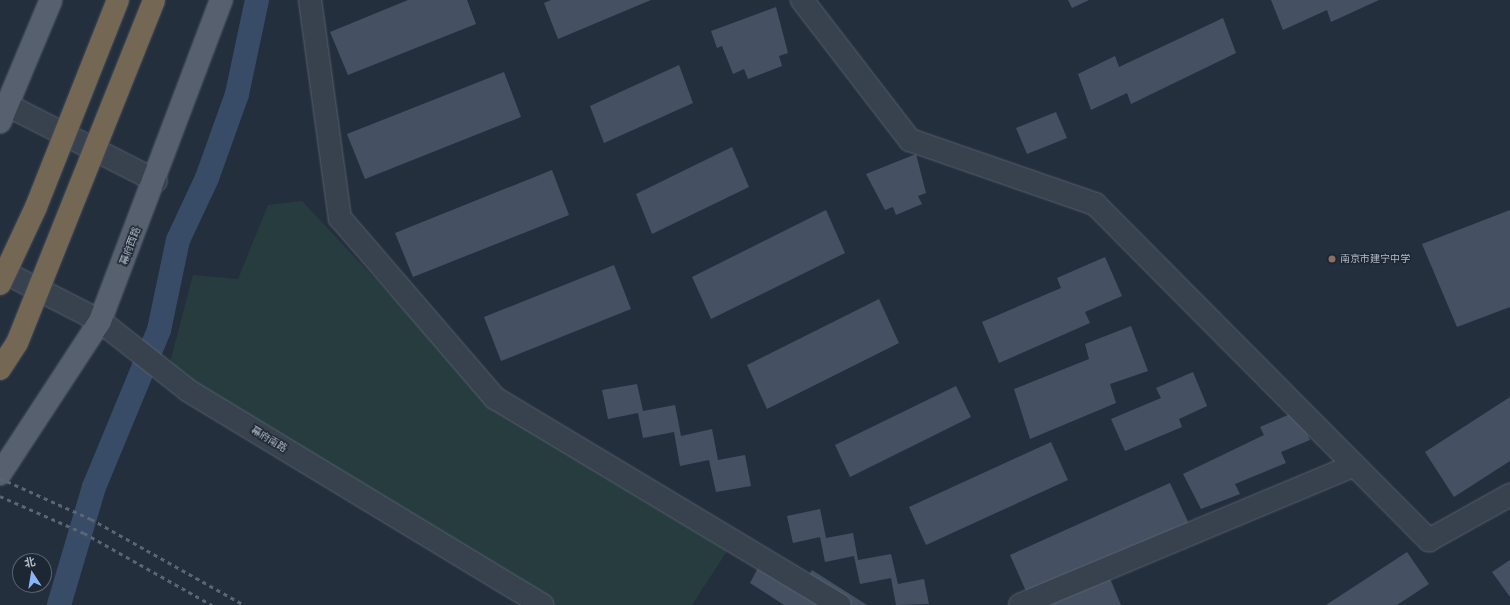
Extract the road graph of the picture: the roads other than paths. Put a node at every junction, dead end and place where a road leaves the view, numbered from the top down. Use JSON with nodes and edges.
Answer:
{"nodes":[{"id":1,"x":51,"y":0,"type":"edge"},
{"id":2,"x":118,"y":0,"type":"edge"},
{"id":3,"x":154,"y":0,"type":"edge"},
{"id":4,"x":221,"y":0,"type":"edge"},
{"id":5,"x":310,"y":0,"type":"edge"},
{"id":6,"x":802,"y":0,"type":"edge"},
{"id":7,"x":4,"y":113,"type":"edge"},
{"id":8,"x":156,"y":181,"type":"junction"},
{"id":9,"x":0,"y":270,"type":"edge"},
{"id":10,"x":0,"y":284,"type":"edge"},
{"id":11,"x":104,"y":324,"type":"junction"},
{"id":12,"x":0,"y":369,"type":"edge"},
{"id":13,"x":1354,"y":465,"type":"junction"},
{"id":14,"x":0,"y":474,"type":"edge"},
{"id":15,"x":1510,"y":495,"type":"edge"},
{"id":16,"x":542,"y":605,"type":"edge"},
{"id":17,"x":840,"y":605,"type":"edge"},
{"id":18,"x":1020,"y":605,"type":"edge"}],
"edges":[{"from":1,"to":7,"type":"main road"},
{"from":2,"to":10,"type":"highway","bridge":true},
{"from":3,"to":12,"type":"highway","bridge":true},
{"from":4,"to":8,"type":"main road","name":"幕府西路"},
{"from":5,"to":17,"type":"street"},
{"from":6,"to":13,"type":"street"},
{"from":7,"to":8,"type":"street"},
{"from":8,"to":11,"type":"main road","name":"幕府西路"},
{"from":9,"to":11,"type":"street","name":"幕府南路"},
{"from":11,"to":14,"type":"main road","name":"幕府西路"},
{"from":11,"to":16,"type":"street","name":"幕府南路"},
{"from":13,"to":15,"type":"street"},
{"from":13,"to":18,"type":"street"}]}
